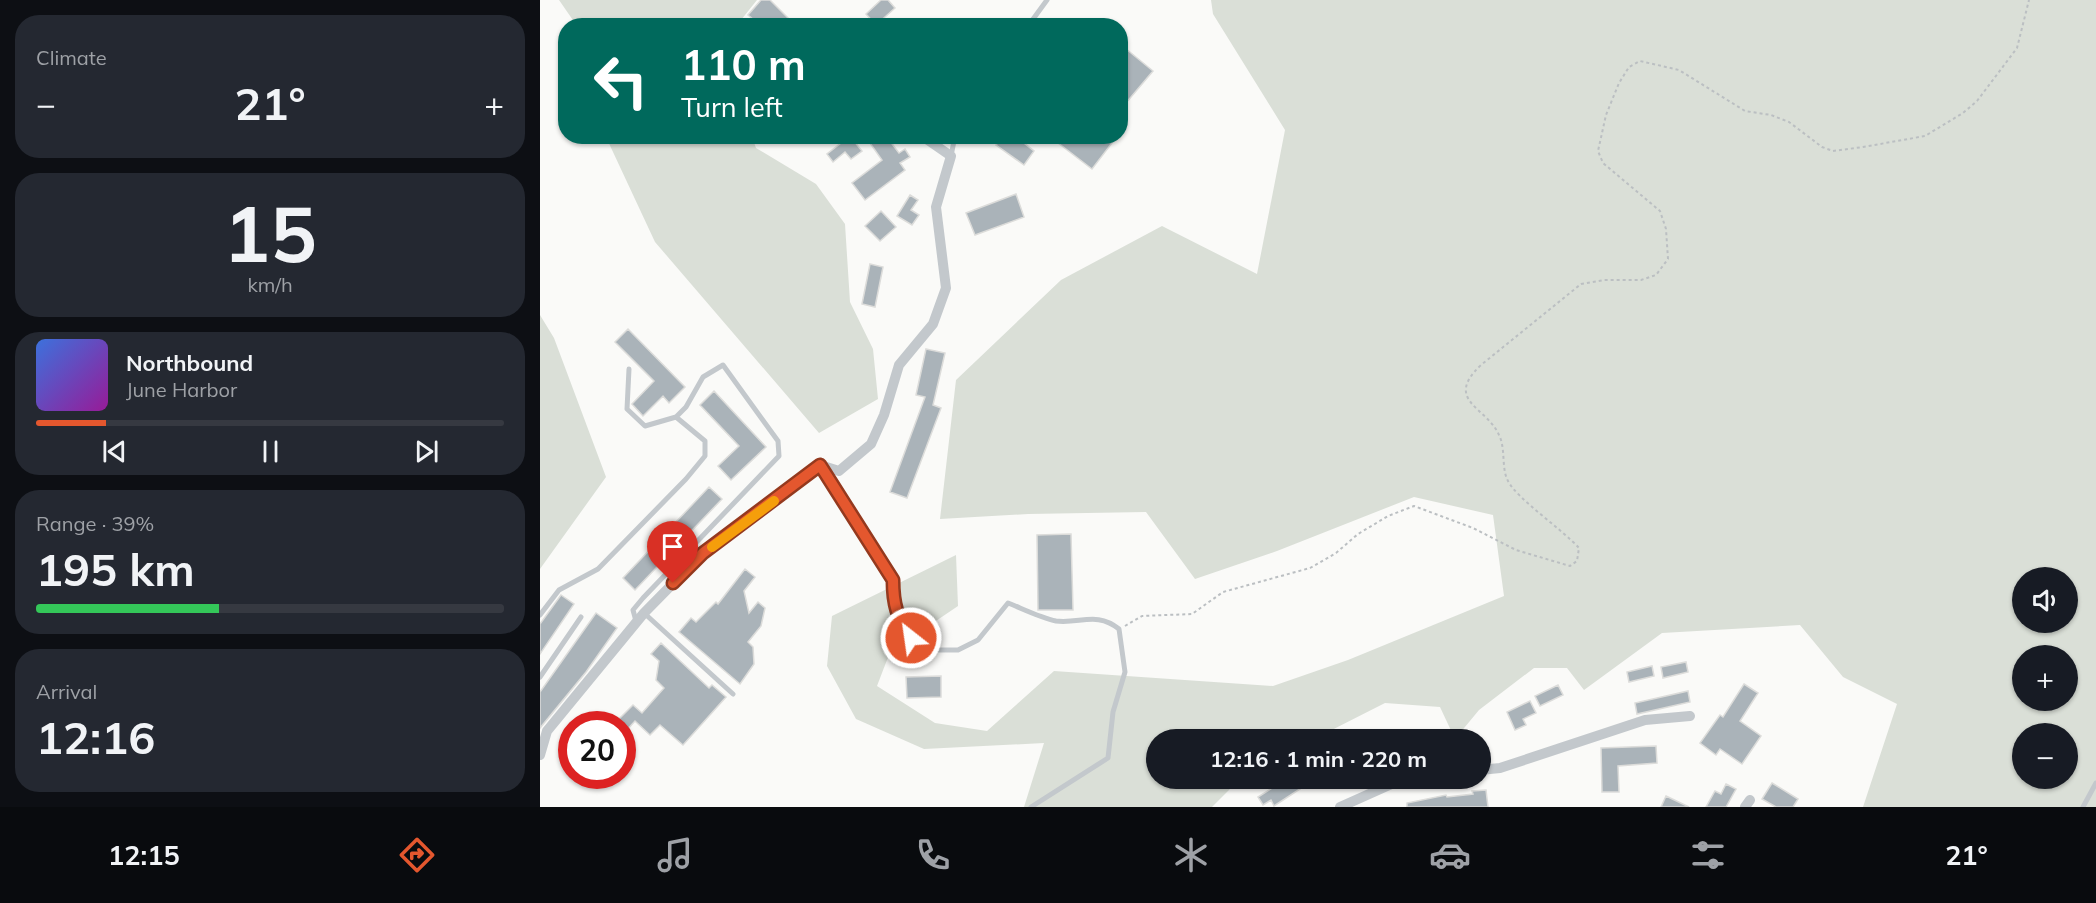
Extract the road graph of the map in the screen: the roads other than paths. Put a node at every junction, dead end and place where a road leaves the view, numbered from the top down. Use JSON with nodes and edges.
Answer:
{"nodes":[{"id":1,"x":1047,"y":0,"type":"edge"},
{"id":2,"x":1034,"y":18,"type":"edge"},
{"id":3,"x":934,"y":144,"type":"edge"},
{"id":4,"x":953,"y":144,"type":"edge"},
{"id":5,"x":951,"y":156,"type":"junction"},
{"id":6,"x":628,"y":369,"type":"dead end"},
{"id":7,"x":676,"y":417,"type":"junction"},
{"id":8,"x":820,"y":465,"type":"junction"},
{"id":9,"x":644,"y":613,"type":"junction"},
{"id":10,"x":540,"y":615,"type":"edge"},
{"id":11,"x":581,"y":617,"type":"dead end"},
{"id":12,"x":636,"y":622,"type":"junction"},
{"id":13,"x":540,"y":677,"type":"edge"},
{"id":14,"x":734,"y":694,"type":"dead end"},
{"id":15,"x":1690,"y":716,"type":"dead end"},
{"id":16,"x":540,"y":754,"type":"edge"},
{"id":17,"x":1491,"y":769,"type":"edge"},
{"id":18,"x":2096,"y":783,"type":"edge"},
{"id":19,"x":1380,"y":789,"type":"edge"},
{"id":20,"x":1031,"y":807,"type":"edge"},
{"id":21,"x":1340,"y":807,"type":"edge"},
{"id":22,"x":2083,"y":807,"type":"edge"}],
"edges":[{"from":1,"to":2,"type":"lane"},
{"from":3,"to":5,"type":"street"},
{"from":4,"to":5,"type":"lane"},
{"from":5,"to":8,"type":"street"},
{"from":6,"to":7,"type":"lane"},
{"from":7,"to":10,"type":"lane"},
{"from":7,"to":12,"type":"lane"},
{"from":8,"to":9,"type":"street"},
{"from":8,"to":20,"type":"lane"},
{"from":9,"to":12,"type":"street"},
{"from":9,"to":14,"type":"lane"},
{"from":11,"to":13,"type":"lane"},
{"from":12,"to":16,"type":"street"},
{"from":15,"to":17,"type":"street"},
{"from":18,"to":22,"type":"lane"},
{"from":19,"to":21,"type":"street"}]}
